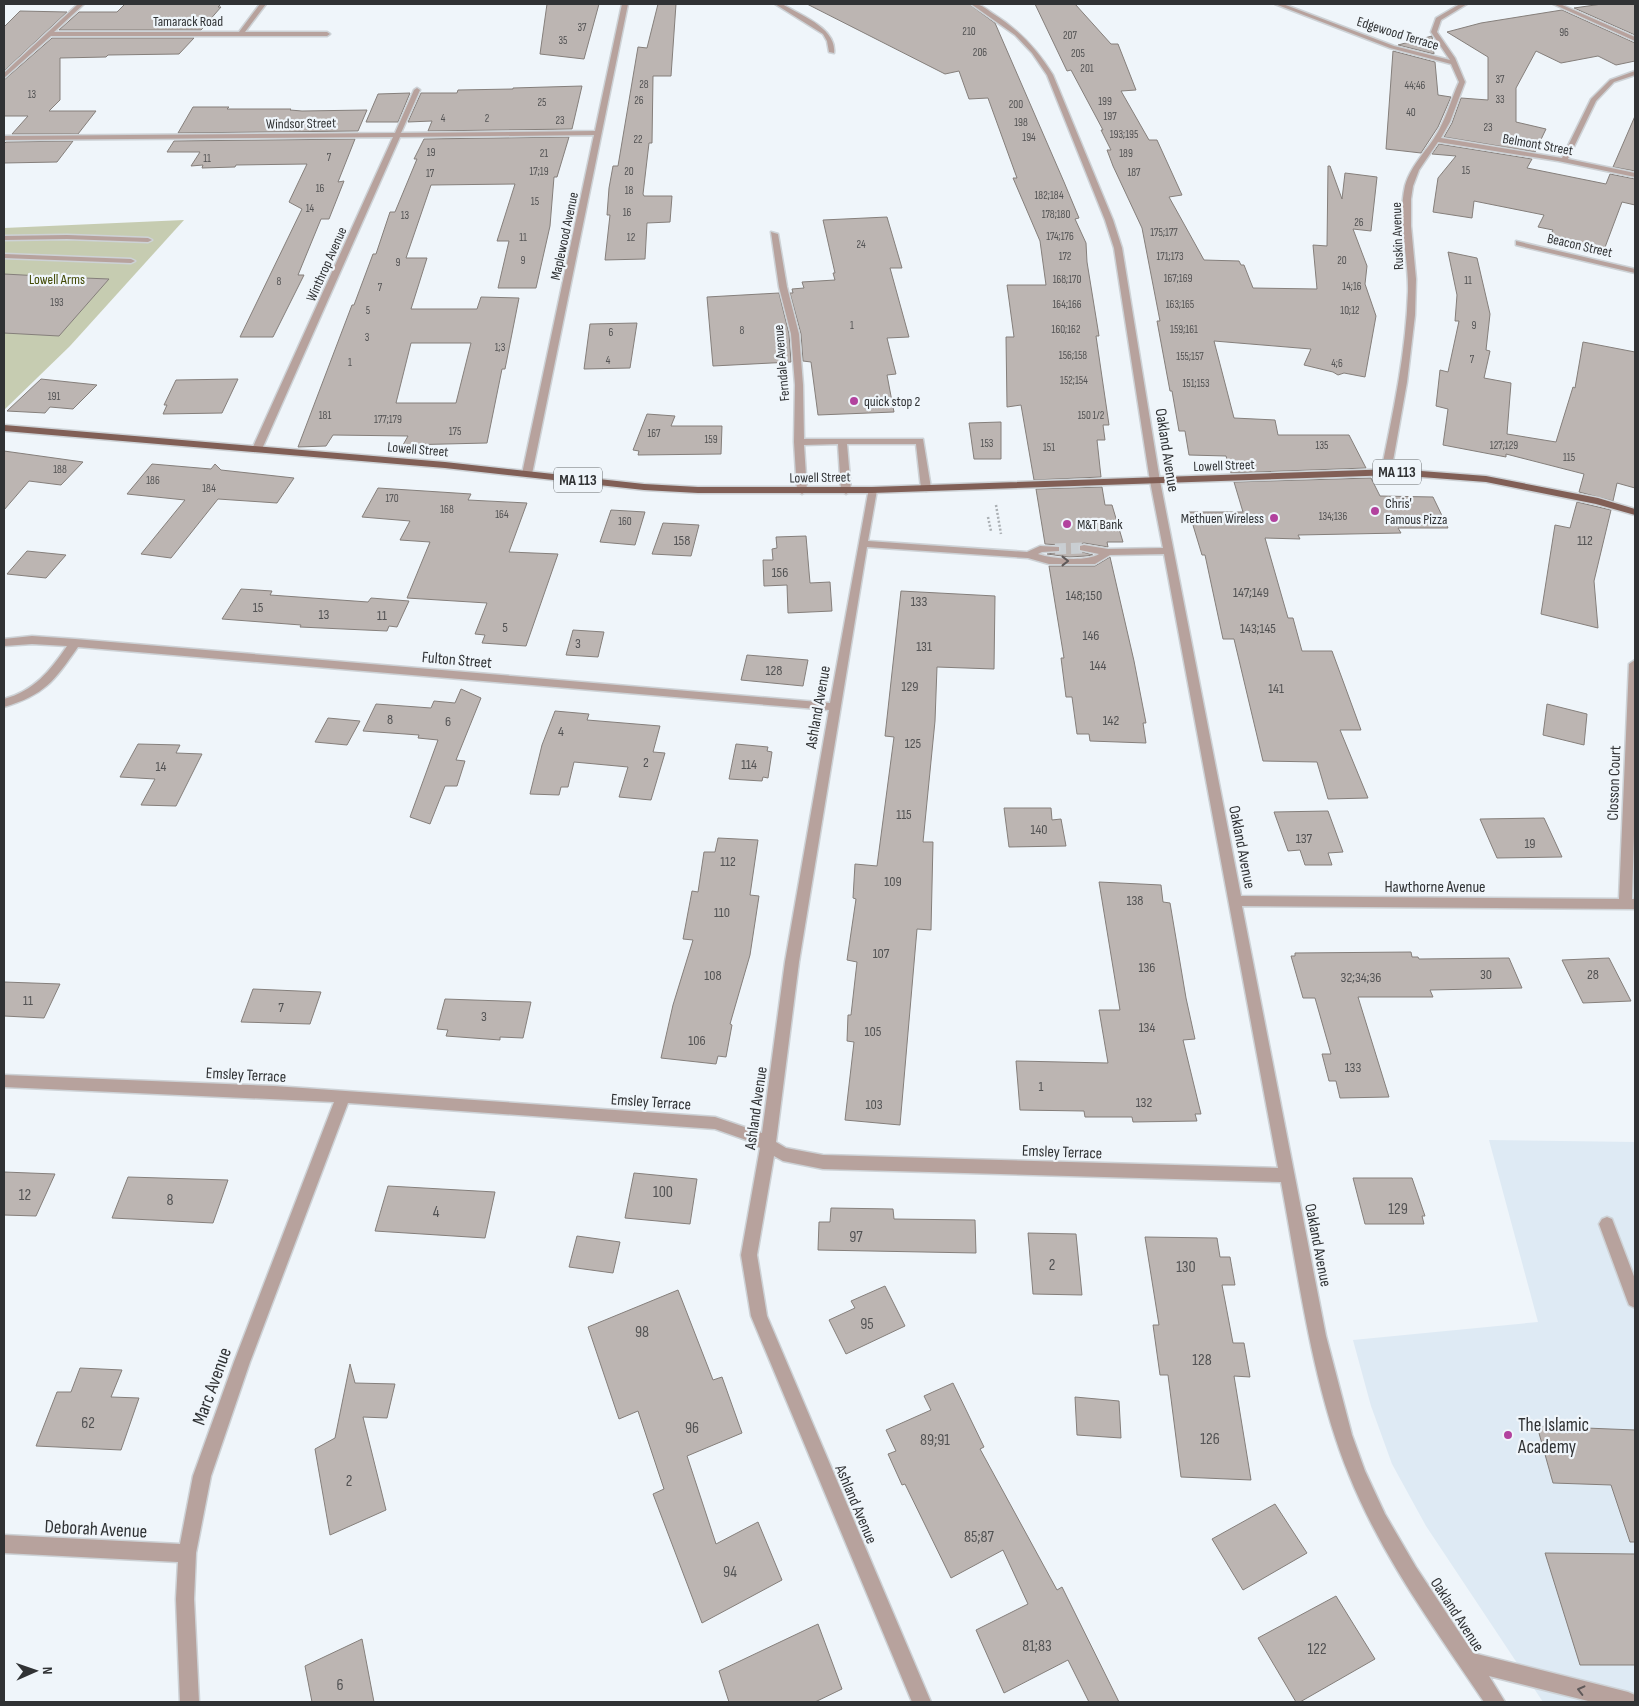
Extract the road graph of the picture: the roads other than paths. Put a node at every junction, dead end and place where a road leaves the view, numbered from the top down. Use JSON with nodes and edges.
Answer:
{"nodes":[{"id":1,"x":81,"y":4,"type":"edge"},
{"id":2,"x":263,"y":4,"type":"edge"},
{"id":3,"x":624,"y":4,"type":"edge"},
{"id":4,"x":778,"y":4,"type":"edge"},
{"id":5,"x":974,"y":4,"type":"edge"},
{"id":6,"x":1278,"y":4,"type":"edge"},
{"id":7,"x":1464,"y":4,"type":"edge"},
{"id":8,"x":1556,"y":4,"type":"edge"},
{"id":9,"x":48,"y":34,"type":"junction"},
{"id":10,"x":241,"y":34,"type":"junction"},
{"id":11,"x":327,"y":34,"type":"dead end"},
{"id":12,"x":1635,"y":39,"type":"edge"},
{"id":13,"x":832,"y":52,"type":"dead end"},
{"id":14,"x":1454,"y":63,"type":"junction"},
{"id":15,"x":1635,"y":73,"type":"edge"},
{"id":16,"x":4,"y":76,"type":"edge"},
{"id":17,"x":417,"y":90,"type":"dead end"},
{"id":18,"x":598,"y":133,"type":"junction"},
{"id":19,"x":397,"y":135,"type":"junction"},
{"id":20,"x":4,"y":138,"type":"edge"},
{"id":21,"x":1437,"y":140,"type":"junction"},
{"id":22,"x":1564,"y":160,"type":"junction"},
{"id":23,"x":1635,"y":174,"type":"edge"},
{"id":24,"x":774,"y":234,"type":"dead end"},
{"id":25,"x":4,"y":238,"type":"edge"},
{"id":26,"x":148,"y":240,"type":"dead end"},
{"id":27,"x":1519,"y":243,"type":"dead end"},
{"id":28,"x":4,"y":256,"type":"edge"},
{"id":29,"x":130,"y":261,"type":"dead end"},
{"id":30,"x":1635,"y":271,"type":"edge"},
{"id":31,"x":4,"y":428,"type":"edge"},
{"id":32,"x":799,"y":442,"type":"junction"},
{"id":33,"x":842,"y":442,"type":"junction"},
{"id":34,"x":257,"y":448,"type":"junction"},
{"id":35,"x":1386,"y":472,"type":"junction"},
{"id":36,"x":527,"y":474,"type":"junction"},
{"id":37,"x":1155,"y":481,"type":"junction"},
{"id":38,"x":926,"y":488,"type":"junction"},
{"id":39,"x":872,"y":490,"type":"junction"},
{"id":40,"x":802,"y":491,"type":"junction"},
{"id":41,"x":846,"y":491,"type":"junction"},
{"id":42,"x":1635,"y":512,"type":"edge"},
{"id":43,"x":863,"y":544,"type":"junction"},
{"id":44,"x":1084,"y":548,"type":"tunnel mouth"},
{"id":45,"x":1055,"y":549,"type":"tunnel mouth"},
{"id":46,"x":1168,"y":551,"type":"junction"},
{"id":47,"x":1108,"y":552,"type":"junction"},
{"id":48,"x":1029,"y":555,"type":"junction"},
{"id":49,"x":4,"y":642,"type":"edge"},
{"id":50,"x":76,"y":643,"type":"junction"},
{"id":51,"x":1635,"y":664,"type":"edge"},
{"id":52,"x":4,"y":703,"type":"edge"},
{"id":53,"x":835,"y":707,"type":"junction"},
{"id":54,"x":1236,"y":901,"type":"junction"},
{"id":55,"x":1630,"y":904,"type":"edge"},
{"id":56,"x":4,"y":1081,"type":"edge"},
{"id":57,"x":343,"y":1097,"type":"junction"},
{"id":58,"x":768,"y":1144,"type":"junction"},
{"id":59,"x":1288,"y":1174,"type":"junction"},
{"id":60,"x":1607,"y":1224,"type":"dead end"},
{"id":61,"x":1635,"y":1300,"type":"edge"},
{"id":62,"x":4,"y":1544,"type":"edge"},
{"id":63,"x":187,"y":1553,"type":"junction"},
{"id":64,"x":1468,"y":1661,"type":"junction"},
{"id":65,"x":189,"y":1702,"type":"edge"},
{"id":66,"x":921,"y":1702,"type":"edge"},
{"id":67,"x":1495,"y":1702,"type":"edge"},
{"id":68,"x":1628,"y":1702,"type":"edge"}],
"edges":[{"from":1,"to":9,"type":"street"},
{"from":2,"to":10,"type":"street"},
{"from":3,"to":18,"type":"street","name":"Maplewood Avenue"},
{"from":4,"to":13,"type":"street"},
{"from":5,"to":37,"type":"street","name":"Oakland Avenue"},
{"from":6,"to":14,"type":"street","name":"Edgewood Terrace"},
{"from":7,"to":14,"type":"street","name":"Ruskin Avenue"},
{"from":8,"to":12,"type":"street"},
{"from":9,"to":10,"type":"street","name":"Tamarack Road"},
{"from":9,"to":16,"type":"street"},
{"from":10,"to":11,"type":"street","name":"Tamarack Road"},
{"from":14,"to":21,"type":"street","name":"Ruskin Avenue"},
{"from":15,"to":22,"type":"street"},
{"from":17,"to":19,"type":"street","name":"Winthrop Avenue"},
{"from":18,"to":19,"type":"street","name":"Windsor Street"},
{"from":18,"to":36,"type":"street","name":"Maplewood Avenue"},
{"from":19,"to":20,"type":"street","name":"Windsor Street"},
{"from":19,"to":34,"type":"street","name":"Winthrop Avenue"},
{"from":21,"to":22,"type":"street","name":"Belmont Street"},
{"from":21,"to":35,"type":"street","name":"Ruskin Avenue"},
{"from":22,"to":23,"type":"street","name":"Belmont Street"},
{"from":24,"to":32,"type":"street","name":"Ferndale Avenue"},
{"from":25,"to":26,"type":"street"},
{"from":27,"to":30,"type":"street","name":"Beacon Street"},
{"from":28,"to":29,"type":"street"},
{"from":31,"to":34,"type":"main road","name":"Lowell Street","number":"MA 113"},
{"from":32,"to":33,"type":"street"},
{"from":32,"to":40,"type":"street","name":"Ferndale Avenue"},
{"from":33,"to":38,"type":"street"},
{"from":33,"to":41,"type":"street"},
{"from":34,"to":36,"type":"main road","name":"Lowell Street","number":"MA 113"},
{"from":35,"to":37,"type":"main road","name":"Lowell Street","number":"MA 113"},
{"from":35,"to":42,"type":"main road","name":"Lowell Street","number":"MA 113"},
{"from":36,"to":40,"type":"main road","name":"Lowell Street","number":"MA 113"},
{"from":37,"to":38,"type":"main road","name":"Lowell Street","number":"MA 113"},
{"from":37,"to":46,"type":"street","name":"Oakland Avenue"},
{"from":38,"to":39,"type":"main road","name":"Lowell Street","number":"MA 113"},
{"from":39,"to":41,"type":"main road","name":"Lowell Street","number":"MA 113"},
{"from":39,"to":43,"type":"street","name":"Ashland Avenue"},
{"from":40,"to":41,"type":"main road","name":"Lowell Street","number":"MA 113"},
{"from":43,"to":48,"type":"street"},
{"from":43,"to":53,"type":"street","name":"Ashland Avenue"},
{"from":44,"to":47,"type":"street"},
{"from":45,"to":48,"type":"street"},
{"from":46,"to":47,"type":"street"},
{"from":46,"to":54,"type":"street","name":"Oakland Avenue"},
{"from":48,"to":47,"type":"street","one_way":true},
{"from":49,"to":50,"type":"street","name":"Fulton Street"},
{"from":50,"to":52,"type":"street"},
{"from":50,"to":53,"type":"street","name":"Fulton Street"},
{"from":51,"to":55,"type":"street","name":"Closson Court"},
{"from":53,"to":58,"type":"street","name":"Ashland Avenue"},
{"from":54,"to":55,"type":"street","name":"Hawthorne Avenue"},
{"from":54,"to":59,"type":"street","name":"Oakland Avenue"},
{"from":56,"to":57,"type":"street","name":"Emsley Terrace"},
{"from":57,"to":58,"type":"street","name":"Emsley Terrace"},
{"from":57,"to":63,"type":"street","name":"Marc Avenue"},
{"from":58,"to":59,"type":"street","name":"Emsley Terrace"},
{"from":58,"to":66,"type":"street","name":"Ashland Avenue"},
{"from":59,"to":64,"type":"street","name":"Oakland Avenue"},
{"from":60,"to":61,"type":"street"},
{"from":62,"to":63,"type":"street","name":"Deborah Avenue"},
{"from":63,"to":65,"type":"street","name":"Marc Avenue"},
{"from":64,"to":67,"type":"street","name":"Oakland Avenue"},
{"from":68,"to":64,"type":"street","one_way":true}]}
